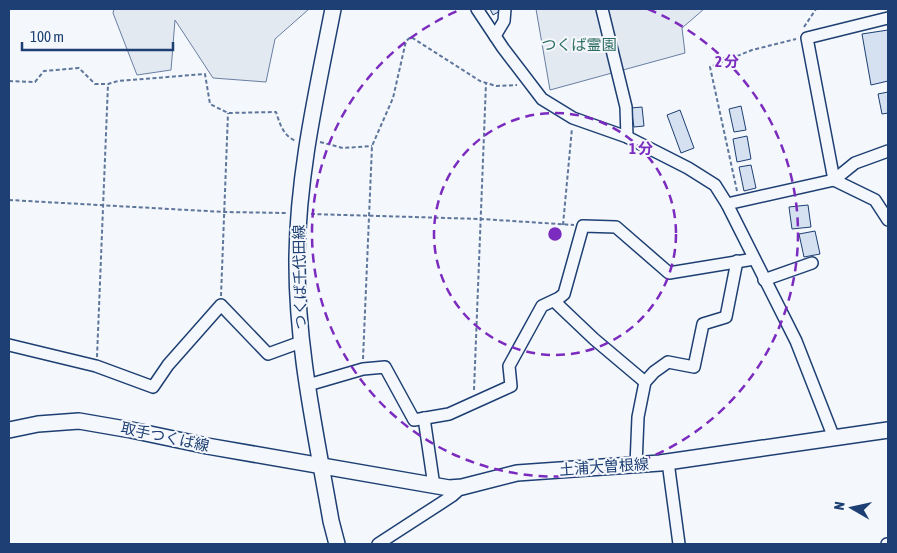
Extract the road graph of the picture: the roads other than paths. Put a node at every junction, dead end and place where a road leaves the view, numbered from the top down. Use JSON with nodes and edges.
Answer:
{"nodes":[{"id":1,"x":333,"y":9,"type":"edge"},
{"id":2,"x":477,"y":9,"type":"edge"},
{"id":3,"x":505,"y":9,"type":"edge"},
{"id":4,"x":602,"y":9,"type":"edge"},
{"id":5,"x":888,"y":18,"type":"edge"},
{"id":6,"x":495,"y":36,"type":"junction"},
{"id":7,"x":627,"y":137,"type":"junction"},
{"id":8,"x":888,"y":152,"type":"edge"},
{"id":9,"x":834,"y":180,"type":"junction"},
{"id":10,"x":727,"y":204,"type":"junction"},
{"id":11,"x":888,"y":220,"type":"edge"},
{"id":12,"x":754,"y":258,"type":"junction"},
{"id":13,"x":737,"y":261,"type":"junction"},
{"id":14,"x":812,"y":264,"type":"dead end"},
{"id":15,"x":764,"y":280,"type":"junction"},
{"id":16,"x":554,"y":301,"type":"junction"},
{"id":17,"x":301,"y":342,"type":"junction"},
{"id":18,"x":9,"y":345,"type":"edge"},
{"id":19,"x":645,"y":382,"type":"junction"},
{"id":20,"x":308,"y":385,"type":"junction"},
{"id":21,"x":424,"y":418,"type":"junction"},
{"id":22,"x":9,"y":430,"type":"edge"},
{"id":23,"x":888,"y":430,"type":"edge"},
{"id":24,"x":834,"y":438,"type":"junction"},
{"id":25,"x":668,"y":462,"type":"junction"},
{"id":26,"x":322,"y":465,"type":"junction"},
{"id":27,"x":636,"y":465,"type":"junction"},
{"id":28,"x":434,"y":486,"type":"junction"},
{"id":29,"x":462,"y":487,"type":"junction"},
{"id":30,"x":337,"y":544,"type":"edge"},
{"id":31,"x":378,"y":544,"type":"edge"},
{"id":32,"x":679,"y":544,"type":"edge"}],
"edges":[{"from":1,"to":17,"type":"main road","name":"つくば千代田線"},
{"from":2,"to":6,"type":"street"},
{"from":3,"to":6,"type":"street"},
{"from":4,"to":7,"type":"street"},
{"from":5,"to":9,"type":"street"},
{"from":6,"to":7,"type":"street"},
{"from":7,"to":10,"type":"street"},
{"from":8,"to":9,"type":"street"},
{"from":9,"to":10,"type":"street"},
{"from":9,"to":11,"type":"street"},
{"from":10,"to":12,"type":"street"},
{"from":12,"to":13,"type":"street"},
{"from":12,"to":15,"type":"street"},
{"from":13,"to":16,"type":"street"},
{"from":13,"to":19,"type":"street"},
{"from":14,"to":15,"type":"street"},
{"from":15,"to":24,"type":"street"},
{"from":16,"to":19,"type":"street"},
{"from":16,"to":21,"type":"street"},
{"from":17,"to":18,"type":"street"},
{"from":17,"to":20,"type":"main road","name":"つくば千代田線"},
{"from":19,"to":27,"type":"street"},
{"from":20,"to":21,"type":"street"},
{"from":20,"to":26,"type":"main road","name":"つくば千代田線"},
{"from":21,"to":28,"type":"street"},
{"from":22,"to":26,"type":"main road","name":"取手つくば線"},
{"from":23,"to":24,"type":"main road","name":"土浦大曽根線"},
{"from":24,"to":25,"type":"main road","name":"土浦大曽根線"},
{"from":25,"to":27,"type":"main road","name":"土浦大曽根線"},
{"from":25,"to":32,"type":"street"},
{"from":26,"to":28,"type":"main road","name":"土浦大曽根線"},
{"from":26,"to":30,"type":"main road","name":"つくば千代田線"},
{"from":27,"to":29,"type":"main road","name":"土浦大曽根線"},
{"from":28,"to":29,"type":"main road","name":"土浦大曽根線"},
{"from":29,"to":31,"type":"street"}]}
